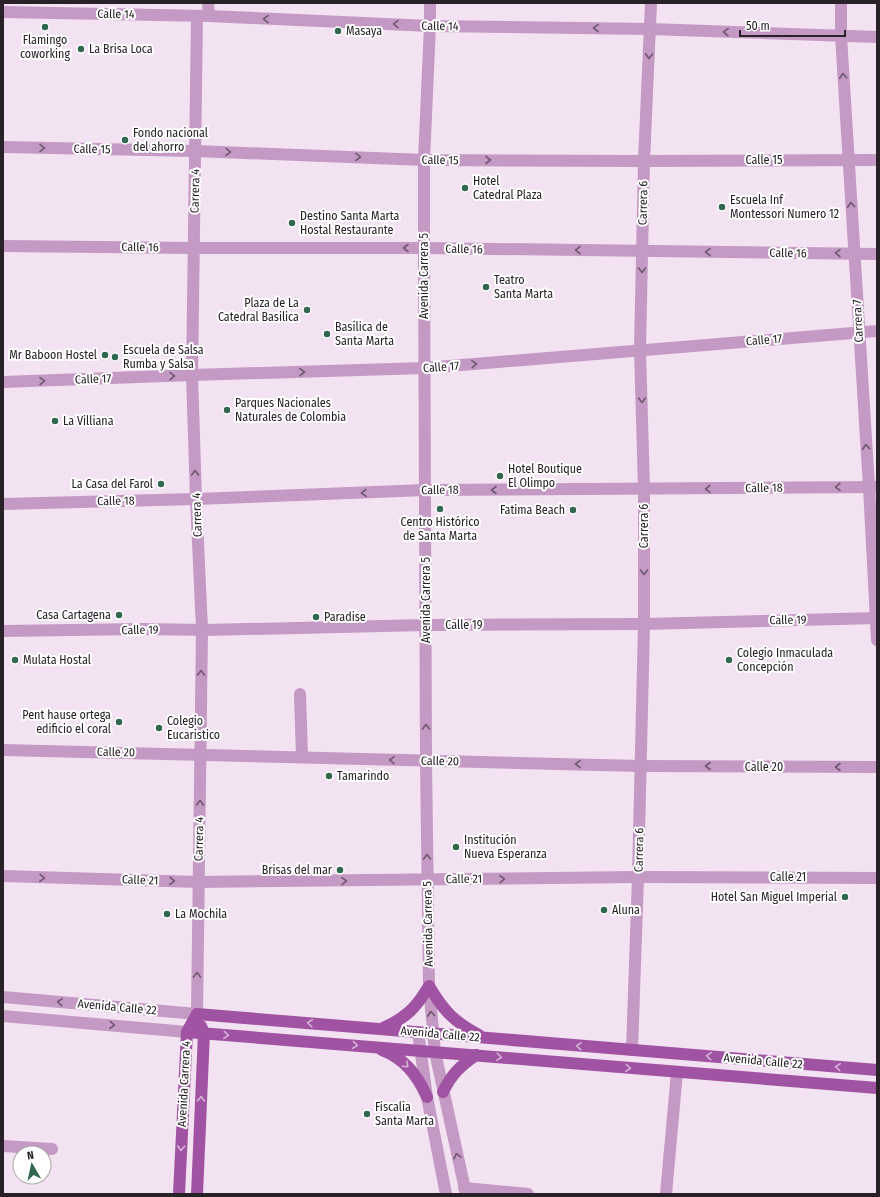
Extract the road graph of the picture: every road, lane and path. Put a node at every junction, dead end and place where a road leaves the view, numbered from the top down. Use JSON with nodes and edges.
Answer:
{"nodes":[{"id":1,"x":208,"y":3,"type":"edge"},
{"id":2,"x":430,"y":3,"type":"edge"},
{"id":3,"x":651,"y":3,"type":"edge"},
{"id":4,"x":841,"y":3,"type":"edge"},
{"id":5,"x":3,"y":12,"type":"edge"},
{"id":6,"x":203,"y":16,"type":"junction"},
{"id":7,"x":430,"y":26,"type":"junction"},
{"id":8,"x":650,"y":29,"type":"junction"},
{"id":9,"x":841,"y":36,"type":"junction"},
{"id":10,"x":877,"y":38,"type":"edge"},
{"id":11,"x":3,"y":147,"type":"edge"},
{"id":12,"x":196,"y":151,"type":"junction"},
{"id":13,"x":424,"y":160,"type":"junction"},
{"id":14,"x":848,"y":160,"type":"junction"},
{"id":15,"x":877,"y":160,"type":"edge"},
{"id":16,"x":644,"y":161,"type":"junction"},
{"id":17,"x":3,"y":246,"type":"edge"},
{"id":18,"x":194,"y":248,"type":"junction"},
{"id":19,"x":424,"y":248,"type":"junction"},
{"id":20,"x":642,"y":251,"type":"junction"},
{"id":21,"x":854,"y":254,"type":"junction"},
{"id":22,"x":877,"y":254,"type":"edge"},
{"id":23,"x":877,"y":331,"type":"edge"},
{"id":24,"x":859,"y":333,"type":"junction"},
{"id":25,"x":640,"y":350,"type":"junction"},
{"id":26,"x":425,"y":368,"type":"junction"},
{"id":27,"x":192,"y":375,"type":"junction"},
{"id":28,"x":3,"y":382,"type":"edge"},
{"id":29,"x":873,"y":487,"type":"edge"},
{"id":30,"x":644,"y":489,"type":"junction"},
{"id":31,"x":425,"y":490,"type":"junction"},
{"id":32,"x":196,"y":499,"type":"junction"},
{"id":33,"x":3,"y":504,"type":"edge"},
{"id":34,"x":877,"y":618,"type":"edge"},
{"id":35,"x":644,"y":624,"type":"junction"},
{"id":36,"x":426,"y":625,"type":"junction"},
{"id":37,"x":202,"y":629,"type":"junction"},
{"id":38,"x":3,"y":631,"type":"edge"},
{"id":39,"x":877,"y":640,"type":"edge"},
{"id":40,"x":300,"y":694,"type":"dead end"},
{"id":41,"x":3,"y":750,"type":"edge"},
{"id":42,"x":201,"y":754,"type":"junction"},
{"id":43,"x":302,"y":757,"type":"junction"},
{"id":44,"x":426,"y":761,"type":"junction"},
{"id":45,"x":641,"y":766,"type":"junction"},
{"id":46,"x":877,"y":767,"type":"edge"},
{"id":47,"x":3,"y":876,"type":"edge"},
{"id":48,"x":638,"y":877,"type":"junction"},
{"id":49,"x":877,"y":878,"type":"edge"},
{"id":50,"x":428,"y":880,"type":"junction"},
{"id":51,"x":198,"y":882,"type":"junction"},
{"id":52,"x":429,"y":986,"type":"junction"},
{"id":53,"x":3,"y":997,"type":"edge"},
{"id":54,"x":197,"y":1014,"type":"junction"},
{"id":55,"x":3,"y":1016,"type":"edge"},
{"id":56,"x":382,"y":1029,"type":"junction"},
{"id":57,"x":187,"y":1032,"type":"junction"},
{"id":58,"x":418,"y":1032,"type":"junction"},
{"id":59,"x":204,"y":1033,"type":"junction"},
{"id":60,"x":433,"y":1033,"type":"junction"},
{"id":61,"x":484,"y":1038,"type":"junction"},
{"id":62,"x":373,"y":1047,"type":"junction"},
{"id":63,"x":632,"y":1050,"type":"junction"},
{"id":64,"x":420,"y":1051,"type":"junction"},
{"id":65,"x":435,"y":1052,"type":"junction"},
{"id":66,"x":476,"y":1055,"type":"junction"},
{"id":67,"x":877,"y":1070,"type":"edge"},
{"id":68,"x":677,"y":1072,"type":"junction"},
{"id":69,"x":877,"y":1088,"type":"edge"},
{"id":70,"x":443,"y":1092,"type":"junction"},
{"id":71,"x":427,"y":1097,"type":"junction"},
{"id":72,"x":465,"y":1191,"type":"edge"},
{"id":73,"x":179,"y":1194,"type":"edge"},
{"id":74,"x":197,"y":1194,"type":"edge"},
{"id":75,"x":446,"y":1194,"type":"edge"},
{"id":76,"x":528,"y":1194,"type":"edge"},
{"id":77,"x":666,"y":1194,"type":"edge"}],
"edges":[{"from":1,"to":6,"type":"street","name":"Carrera 4"},
{"from":2,"to":7,"type":"street","name":"Avenida Carrera 5"},
{"from":3,"to":8,"type":"street","name":"Carrera 6"},
{"from":4,"to":9,"type":"street","name":"Carrera 7"},
{"from":5,"to":6,"type":"street","name":"Calle 14"},
{"from":7,"to":6,"type":"street","name":"Calle 14","one_way":true},
{"from":6,"to":12,"type":"street","name":"Carrera 4"},
{"from":8,"to":7,"type":"street","name":"Calle 14","one_way":true},
{"from":7,"to":13,"type":"street","name":"Avenida Carrera 5"},
{"from":9,"to":8,"type":"street","name":"Calle 14","one_way":true},
{"from":8,"to":16,"type":"street","name":"Carrera 6","one_way":true},
{"from":9,"to":10,"type":"street","name":"Calle 14"},
{"from":14,"to":9,"type":"street","name":"Carrera 7","one_way":true},
{"from":11,"to":12,"type":"street","name":"Calle 15","one_way":true},
{"from":12,"to":13,"type":"street","name":"Calle 15","one_way":true},
{"from":12,"to":18,"type":"street","name":"Carrera 4"},
{"from":13,"to":16,"type":"street","name":"Calle 15","one_way":true},
{"from":13,"to":19,"type":"street","name":"Avenida Carrera 5"},
{"from":14,"to":15,"type":"street","name":"Calle 15"},
{"from":14,"to":16,"type":"street","name":"Calle 15"},
{"from":21,"to":14,"type":"street","name":"Carrera 7","one_way":true},
{"from":16,"to":20,"type":"street","name":"Carrera 6"},
{"from":17,"to":18,"type":"street","name":"Calle 16"},
{"from":19,"to":18,"type":"street","name":"Calle 16","one_way":true},
{"from":18,"to":27,"type":"street","name":"Carrera 4"},
{"from":20,"to":19,"type":"street","name":"Calle 16","one_way":true},
{"from":19,"to":26,"type":"street","name":"Avenida Carrera 5"},
{"from":21,"to":20,"type":"street","name":"Calle 16","one_way":true},
{"from":20,"to":25,"type":"street","name":"Carrera 6","one_way":true},
{"from":21,"to":22,"type":"street","name":"Calle 16"},
{"from":21,"to":24,"type":"street","name":"Carrera 7"},
{"from":23,"to":24,"type":"street","name":"Calle 17"},
{"from":24,"to":25,"type":"street","name":"Calle 17"},
{"from":29,"to":24,"type":"street","name":"Carrera 7","one_way":true},
{"from":26,"to":25,"type":"street","name":"Calle 17","one_way":true},
{"from":25,"to":30,"type":"street","name":"Carrera 6","one_way":true},
{"from":27,"to":26,"type":"street","name":"Calle 17","one_way":true},
{"from":26,"to":31,"type":"street","name":"Avenida Carrera 5"},
{"from":28,"to":27,"type":"street","name":"Calle 17","one_way":true},
{"from":32,"to":27,"type":"street","name":"Carrera 4","one_way":true},
{"from":29,"to":30,"type":"street","name":"Calle 18","one_way":true},
{"from":29,"to":34,"type":"street","name":"Carrera 7"},
{"from":30,"to":31,"type":"street","name":"Calle 18","one_way":true},
{"from":30,"to":35,"type":"street","name":"Carrera 6","one_way":true},
{"from":31,"to":32,"type":"street","name":"Calle 18","one_way":true},
{"from":31,"to":36,"type":"street","name":"Avenida Carrera 5"},
{"from":32,"to":33,"type":"street","name":"Calle 18"},
{"from":32,"to":37,"type":"street","name":"Carrera 4"},
{"from":34,"to":35,"type":"street","name":"Calle 19"},
{"from":34,"to":39,"type":"street","name":"Carrera 7"},
{"from":35,"to":36,"type":"street","name":"Calle 19"},
{"from":35,"to":45,"type":"street","name":"Carrera 6"},
{"from":36,"to":37,"type":"street","name":"Calle 19"},
{"from":44,"to":36,"type":"street","name":"Avenida Carrera 5","one_way":true},
{"from":37,"to":38,"type":"street","name":"Calle 19"},
{"from":42,"to":37,"type":"street","name":"Carrera 4","one_way":true},
{"from":40,"to":43,"type":"street"},
{"from":41,"to":42,"type":"street","name":"Calle 20"},
{"from":42,"to":43,"type":"street","name":"Calle 20"},
{"from":51,"to":42,"type":"street","name":"Carrera 4","one_way":true},
{"from":44,"to":43,"type":"street","name":"Calle 20","one_way":true},
{"from":45,"to":44,"type":"street","name":"Calle 20","one_way":true},
{"from":50,"to":44,"type":"street","name":"Avenida Carrera 5","one_way":true},
{"from":46,"to":45,"type":"street","name":"Calle 20","one_way":true},
{"from":45,"to":48,"type":"street","name":"Carrera 6"},
{"from":47,"to":51,"type":"street","name":"Calle 21","one_way":true},
{"from":48,"to":49,"type":"street","name":"Calle 21"},
{"from":50,"to":48,"type":"street","name":"Calle 21","one_way":true},
{"from":48,"to":63,"type":"street","name":"Carrera 6"},
{"from":51,"to":50,"type":"street","name":"Calle 21","one_way":true},
{"from":50,"to":52,"type":"street","name":"Avenida Carrera 5"},
{"from":54,"to":51,"type":"street","name":"Carrera 4","one_way":true},
{"from":52,"to":56,"type":"main road"},
{"from":60,"to":52,"type":"street","name":"Avenida Carrera 5","one_way":true},
{"from":52,"to":61,"type":"main road"},
{"from":54,"to":53,"type":"street","name":"Avenida Calle 22","one_way":true},
{"from":56,"to":54,"type":"main road","name":"Avenida Calle 22","one_way":true},
{"from":54,"to":57,"type":"main road","name":"Avenida Carrera 4"},
{"from":54,"to":59,"type":"main road","name":"Avenida Carrera 4"},
{"from":55,"to":57,"type":"street","name":"Avenida Calle 22","one_way":true},
{"from":56,"to":58,"type":"main road","name":"Avenida Calle 22"},
{"from":57,"to":59,"type":"main road","name":"Avenida Calle 22"},
{"from":57,"to":73,"type":"main road","name":"Avenida Carrera 4","one_way":true},
{"from":58,"to":60,"type":"main road","name":"Avenida Calle 22"},
{"from":58,"to":64,"type":"street"},
{"from":59,"to":62,"type":"main road","name":"Avenida Calle 22","one_way":true},
{"from":74,"to":59,"type":"main road","name":"Avenida Carrera 4","one_way":true},
{"from":60,"to":61,"type":"main road","name":"Avenida Calle 22"},
{"from":60,"to":65,"type":"street","name":"Avenida Carrera 5"},
{"from":63,"to":61,"type":"main road","name":"Avenida Calle 22","one_way":true},
{"from":62,"to":64,"type":"main road","name":"Avenida Calle 22"},
{"from":62,"to":71,"type":"main road","one_way":true},
{"from":67,"to":63,"type":"main road","name":"Avenida Calle 22","one_way":true},
{"from":64,"to":65,"type":"main road","name":"Avenida Calle 22"},
{"from":64,"to":71,"type":"street"},
{"from":65,"to":66,"type":"main road","name":"Avenida Calle 22"},
{"from":65,"to":70,"type":"street","name":"Avenida Carrera 5"},
{"from":66,"to":68,"type":"main road","name":"Avenida Calle 22","one_way":true},
{"from":66,"to":70,"type":"main road"},
{"from":68,"to":69,"type":"main road","name":"Avenida Calle 22"},
{"from":68,"to":77,"type":"street"},
{"from":72,"to":70,"type":"street","name":"Avenida Carrera 5","one_way":true},
{"from":71,"to":75,"type":"street"},
{"from":72,"to":76,"type":"street"}]}
